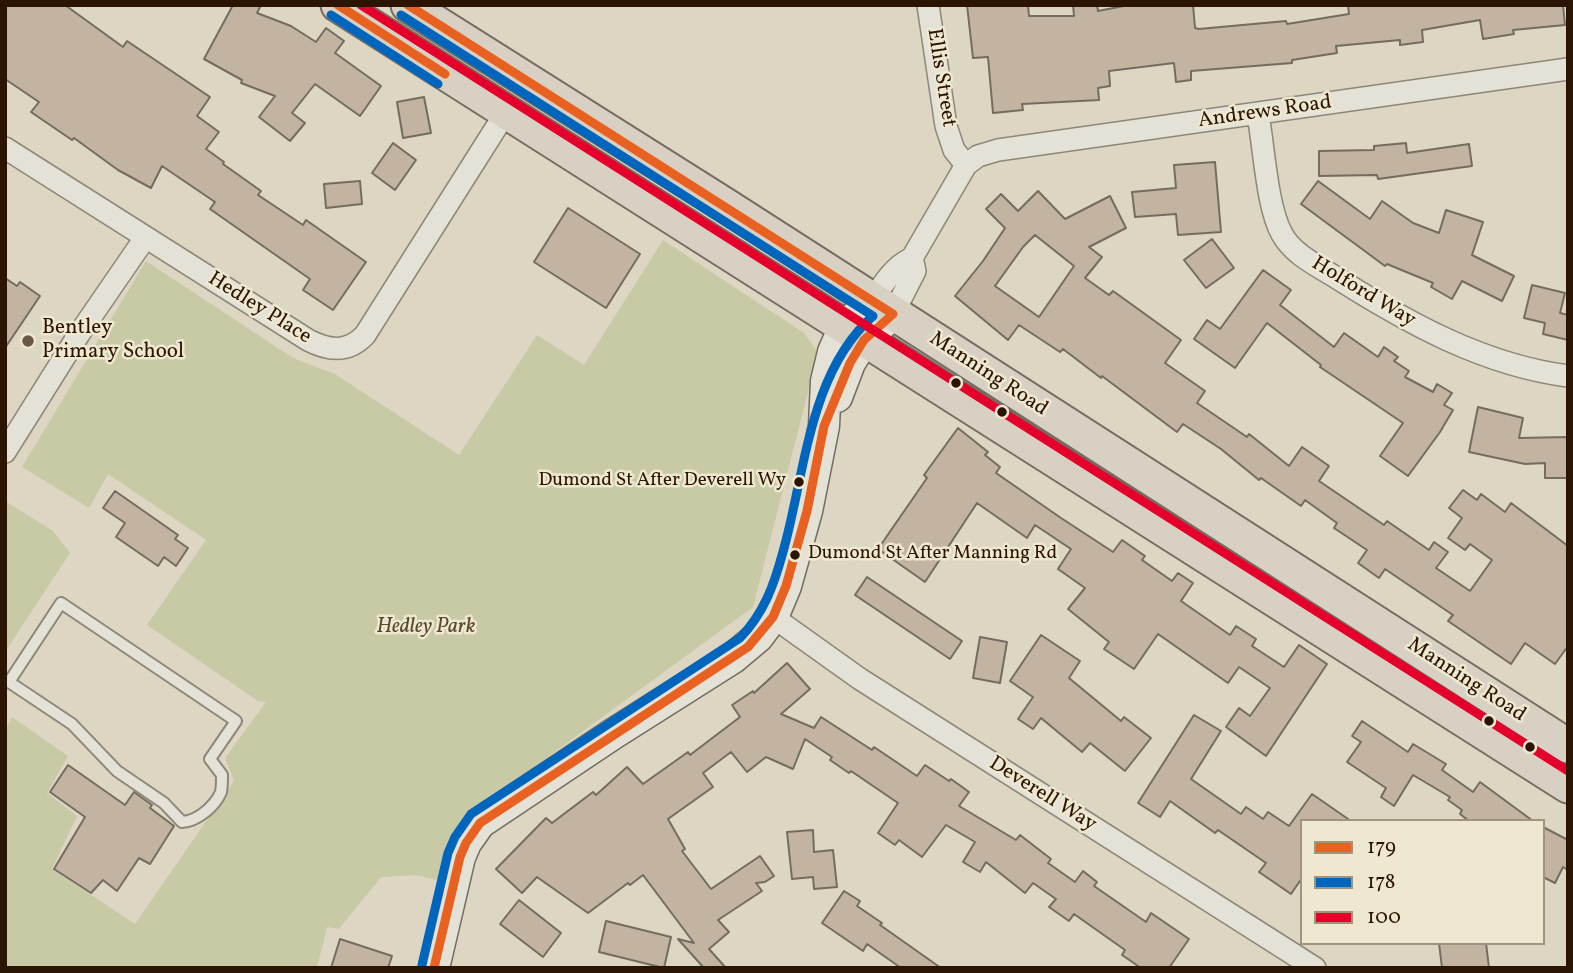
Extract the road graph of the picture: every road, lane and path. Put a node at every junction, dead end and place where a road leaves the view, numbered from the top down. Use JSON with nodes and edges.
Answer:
{"nodes":[{"id":1,"x":408,"y":5,"type":"edge"},
{"id":2,"x":928,"y":5,"type":"edge"},
{"id":3,"x":352,"y":9,"type":"edge"},
{"id":4,"x":1568,"y":69,"type":"edge"},
{"id":5,"x":506,"y":112,"type":"junction"},
{"id":6,"x":1258,"y":115,"type":"junction"},
{"id":7,"x":5,"y":148,"type":"edge"},
{"id":8,"x":966,"y":165,"type":"junction"},
{"id":9,"x":145,"y":238,"type":"junction"},
{"id":10,"x":883,"y":308,"type":"junction"},
{"id":11,"x":854,"y":333,"type":"junction"},
{"id":12,"x":1568,"y":376,"type":"edge"},
{"id":13,"x":5,"y":452,"type":"edge"},
{"id":14,"x":773,"y":617,"type":"junction"},
{"id":15,"x":7,"y":685,"type":"edge"},
{"id":16,"x":1568,"y":746,"type":"edge"},
{"id":17,"x":1568,"y":786,"type":"edge"},
{"id":18,"x":434,"y":968,"type":"edge"},
{"id":19,"x":1315,"y":968,"type":"edge"}],
"edges":[{"from":1,"to":10,"type":"main road","name":"Manning Road"},
{"from":2,"to":8,"type":"street","name":"Ellis Street"},
{"from":3,"to":5,"type":"main road","name":"Manning Road"},
{"from":4,"to":6,"type":"street","name":"Andrews Road"},
{"from":5,"to":9,"type":"street","name":"Hedley Place"},
{"from":5,"to":11,"type":"main road","name":"Manning Road"},
{"from":6,"to":8,"type":"street","name":"Andrews Road"},
{"from":6,"to":12,"type":"street","name":"Holford Way"},
{"from":7,"to":9,"type":"street","name":"Hedley Place"},
{"from":8,"to":10,"type":"street"},
{"from":9,"to":13,"type":"street"},
{"from":10,"to":11,"type":"street"},
{"from":10,"to":16,"type":"main road","name":"Manning Road"},
{"from":11,"to":14,"type":"street"},
{"from":11,"to":17,"type":"main road","name":"Manning Road"},
{"from":14,"to":18,"type":"street"},
{"from":14,"to":19,"type":"street","name":"Deverell Way"},
{"from":15,"to":15,"type":"lane"}]}
